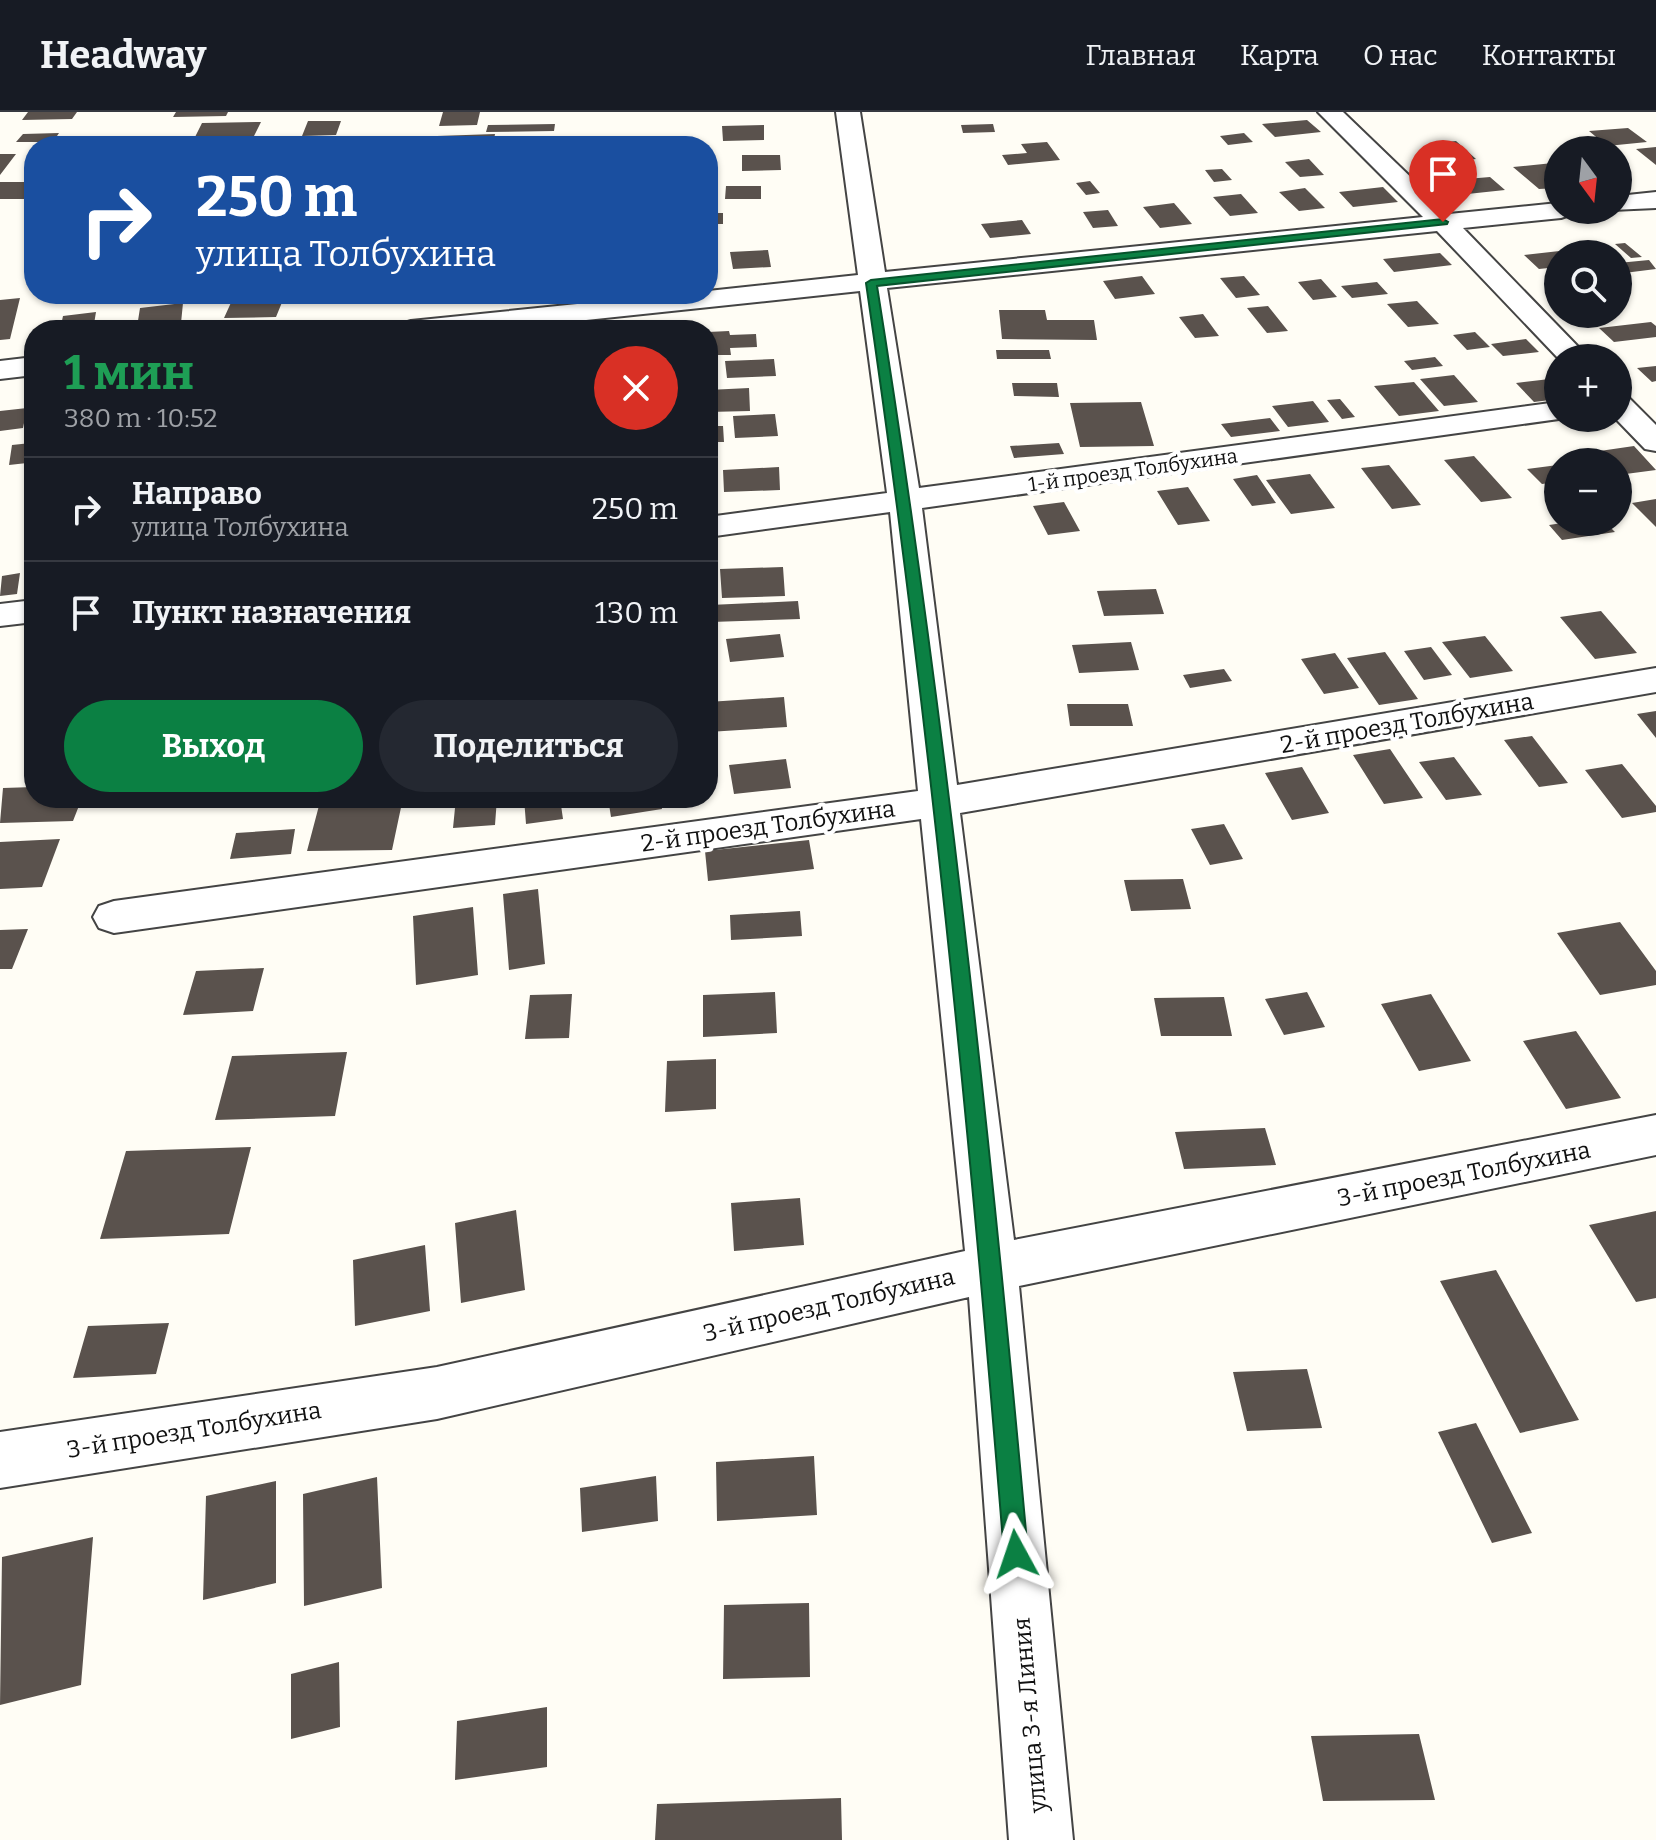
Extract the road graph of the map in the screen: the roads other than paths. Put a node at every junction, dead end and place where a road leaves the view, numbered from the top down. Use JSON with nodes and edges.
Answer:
{"nodes":[{"id":1,"x":848,"y":112,"type":"edge"},
{"id":2,"x":1330,"y":112,"type":"edge"},
{"id":3,"x":1656,"y":200,"type":"edge"},
{"id":4,"x":1632,"y":203,"type":"edge"},
{"id":5,"x":1544,"y":212,"type":"edge"},
{"id":6,"x":1443,"y":222,"type":"junction"},
{"id":7,"x":871,"y":283,"type":"junction"},
{"id":8,"x":718,"y":299,"type":"edge"},
{"id":9,"x":665,"y":304,"type":"edge"},
{"id":10,"x":509,"y":320,"type":"edge"},
{"id":11,"x":1561,"y":344,"type":"edge"},
{"id":12,"x":24,"y":367,"type":"edge"},
{"id":13,"x":0,"y":370,"type":"edge"},
{"id":14,"x":1656,"y":398,"type":"edge"},
{"id":15,"x":1632,"y":401,"type":"edge"},
{"id":16,"x":1544,"y":413,"type":"edge"},
{"id":17,"x":1632,"y":417,"type":"edge"},
{"id":18,"x":1656,"y":442,"type":"edge"},
{"id":19,"x":905,"y":502,"type":"junction"},
{"id":20,"x":718,"y":526,"type":"edge"},
{"id":21,"x":24,"y":612,"type":"edge"},
{"id":22,"x":0,"y":615,"type":"edge"},
{"id":23,"x":1656,"y":680,"type":"edge"},
{"id":24,"x":939,"y":802,"type":"junction"},
{"id":25,"x":114,"y":917,"type":"dead end"},
{"id":26,"x":1656,"y":1135,"type":"edge"},
{"id":27,"x":992,"y":1268,"type":"junction"},
{"id":28,"x":0,"y":1460,"type":"edge"},
{"id":29,"x":1041,"y":1840,"type":"edge"}],
"edges":[{"from":1,"to":7,"type":"street","name":"улица 3-я Линия"},
{"from":2,"to":6,"type":"street"},
{"from":3,"to":4,"type":"street"},
{"from":5,"to":6,"type":"street"},
{"from":6,"to":7,"type":"street"},
{"from":6,"to":11,"type":"street"},
{"from":7,"to":8,"type":"street"},
{"from":7,"to":19,"type":"street","name":"улица 3-я Линия"},
{"from":9,"to":10,"type":"street"},
{"from":12,"to":13,"type":"street"},
{"from":14,"to":15,"type":"street"},
{"from":16,"to":19,"type":"street","name":"1-й проезд Толбухина"},
{"from":17,"to":18,"type":"street"},
{"from":19,"to":20,"type":"street","name":"1-й проезд Толбухина"},
{"from":19,"to":24,"type":"street","name":"улица 3-я Линия"},
{"from":21,"to":22,"type":"street"},
{"from":23,"to":24,"type":"street","name":"2-й проезд Толбухина"},
{"from":24,"to":25,"type":"street","name":"2-й проезд Толбухина"},
{"from":24,"to":27,"type":"street","name":"улица 3-я Линия"},
{"from":26,"to":27,"type":"street","name":"3-й проезд Толбухина"},
{"from":27,"to":28,"type":"street","name":"3-й проезд Толбухина"},
{"from":27,"to":29,"type":"street","name":"улица 3-я Линия"}]}
